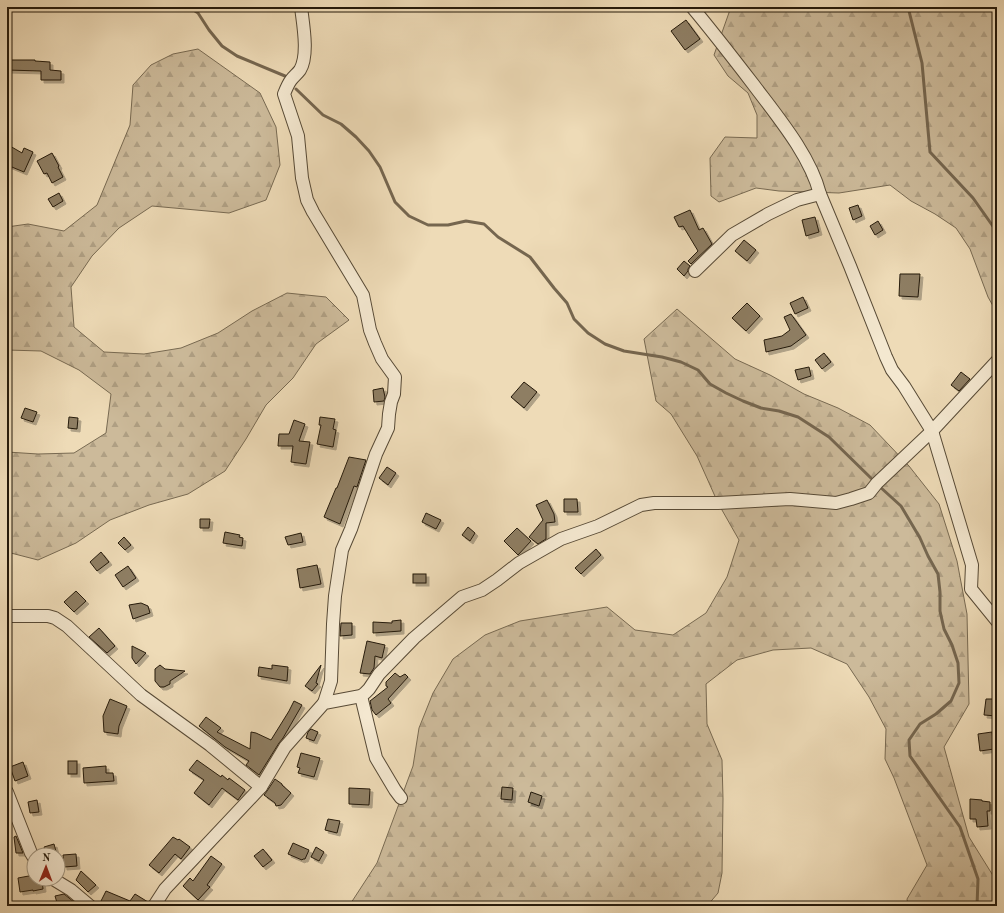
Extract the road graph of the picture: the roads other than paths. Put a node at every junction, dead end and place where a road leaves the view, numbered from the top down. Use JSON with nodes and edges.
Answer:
{"nodes":[{"id":1,"x":300,"y":7,"type":"edge"},
{"id":2,"x":692,"y":7,"type":"edge"},
{"id":3,"x":820,"y":194,"type":"junction"},
{"id":4,"x":695,"y":271,"type":"dead end"},
{"id":5,"x":997,"y":361,"type":"edge"},
{"id":6,"x":932,"y":431,"type":"junction"},
{"id":7,"x":7,"y":616,"type":"edge"},
{"id":8,"x":997,"y":621,"type":"edge"},
{"id":9,"x":361,"y":696,"type":"junction"},
{"id":10,"x":324,"y":703,"type":"junction"},
{"id":11,"x":261,"y":787,"type":"junction"},
{"id":12,"x":7,"y":792,"type":"edge"},
{"id":13,"x":401,"y":798,"type":"dead end"},
{"id":14,"x":29,"y":847,"type":"edge"},
{"id":15,"x":66,"y":887,"type":"edge"},
{"id":16,"x":90,"y":906,"type":"edge"},
{"id":17,"x":154,"y":906,"type":"edge"}],
"edges":[{"from":1,"to":10,"type":"street"},
{"from":2,"to":3,"type":"street"},
{"from":3,"to":4,"type":"street"},
{"from":3,"to":6,"type":"street"},
{"from":5,"to":6,"type":"street"},
{"from":6,"to":8,"type":"street"},
{"from":6,"to":9,"type":"street"},
{"from":7,"to":11,"type":"street"},
{"from":9,"to":10,"type":"street"},
{"from":9,"to":13,"type":"street"},
{"from":10,"to":11,"type":"street"},
{"from":11,"to":17,"type":"street"},
{"from":12,"to":14,"type":"street"},
{"from":15,"to":16,"type":"street"}]}
